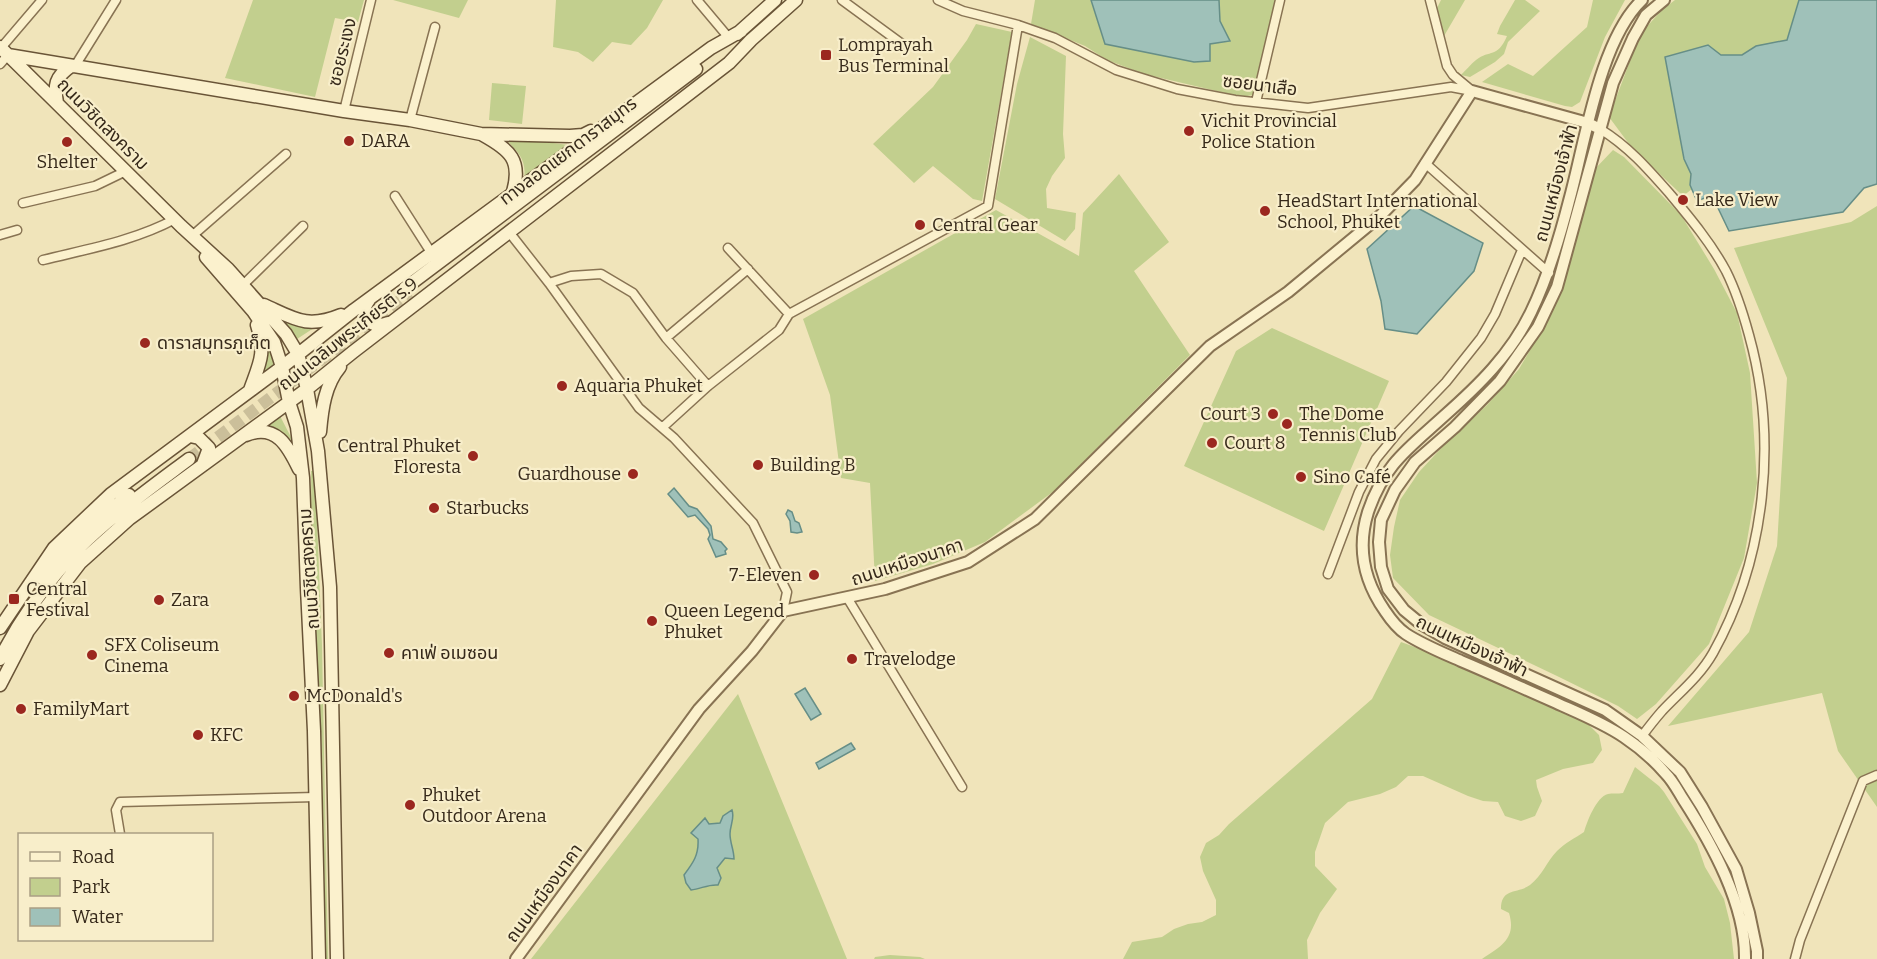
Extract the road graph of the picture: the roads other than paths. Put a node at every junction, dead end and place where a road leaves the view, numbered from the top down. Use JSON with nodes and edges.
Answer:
{"nodes":[{"id":1,"x":42,"y":0,"type":"edge"},
{"id":2,"x":116,"y":0,"type":"edge"},
{"id":3,"x":371,"y":0,"type":"edge"},
{"id":4,"x":697,"y":0,"type":"edge"},
{"id":5,"x":776,"y":0,"type":"edge"},
{"id":6,"x":796,"y":0,"type":"edge"},
{"id":7,"x":842,"y":0,"type":"edge"},
{"id":8,"x":938,"y":0,"type":"edge"},
{"id":9,"x":1280,"y":0,"type":"edge"},
{"id":10,"x":1430,"y":0,"type":"edge"},
{"id":11,"x":1642,"y":0,"type":"edge"},
{"id":12,"x":1664,"y":0,"type":"edge"},
{"id":13,"x":1018,"y":25,"type":"junction"},
{"id":14,"x":435,"y":27,"type":"dead end"},
{"id":15,"x":741,"y":31,"type":"junction"},
{"id":16,"x":729,"y":38,"type":"junction"},
{"id":17,"x":750,"y":40,"type":"junction"},
{"id":18,"x":902,"y":44,"type":"dead end"},
{"id":19,"x":2,"y":54,"type":"edge"},
{"id":20,"x":73,"y":66,"type":"junction"},
{"id":21,"x":1601,"y":78,"type":"junction"},
{"id":22,"x":1613,"y":83,"type":"junction"},
{"id":23,"x":1472,"y":91,"type":"junction"},
{"id":24,"x":1256,"y":102,"type":"junction"},
{"id":25,"x":57,"y":103,"type":"junction"},
{"id":26,"x":344,"y":111,"type":"junction"},
{"id":27,"x":410,"y":120,"type":"junction"},
{"id":28,"x":609,"y":123,"type":"junction"},
{"id":29,"x":1588,"y":123,"type":"junction"},
{"id":30,"x":1600,"y":129,"type":"junction"},
{"id":31,"x":481,"y":134,"type":"junction"},
{"id":32,"x":286,"y":154,"type":"dead end"},
{"id":33,"x":1425,"y":163,"type":"junction"},
{"id":34,"x":126,"y":171,"type":"junction"},
{"id":35,"x":513,"y":192,"type":"junction"},
{"id":36,"x":395,"y":196,"type":"dead end"},
{"id":37,"x":23,"y":203,"type":"dead end"},
{"id":38,"x":178,"y":222,"type":"junction"},
{"id":39,"x":303,"y":226,"type":"dead end"},
{"id":40,"x":17,"y":230,"type":"dead end"},
{"id":41,"x":509,"y":232,"type":"junction"},
{"id":42,"x":0,"y":236,"type":"edge"},
{"id":43,"x":192,"y":236,"type":"junction"},
{"id":44,"x":728,"y":248,"type":"dead end"},
{"id":45,"x":1522,"y":250,"type":"junction"},
{"id":46,"x":432,"y":254,"type":"junction"},
{"id":47,"x":43,"y":260,"type":"dead end"},
{"id":48,"x":748,"y":269,"type":"junction"},
{"id":49,"x":1549,"y":273,"type":"junction"},
{"id":50,"x":549,"y":283,"type":"junction"},
{"id":51,"x":243,"y":285,"type":"junction"},
{"id":52,"x":370,"y":298,"type":"junction"},
{"id":53,"x":256,"y":307,"type":"junction"},
{"id":54,"x":354,"y":310,"type":"junction"},
{"id":55,"x":789,"y":314,"type":"junction"},
{"id":56,"x":392,"y":322,"type":"junction"},
{"id":57,"x":666,"y":338,"type":"junction"},
{"id":58,"x":353,"y":352,"type":"junction"},
{"id":59,"x":298,"y":354,"type":"junction"},
{"id":60,"x":282,"y":367,"type":"junction"},
{"id":61,"x":708,"y":386,"type":"junction"},
{"id":62,"x":307,"y":389,"type":"junction"},
{"id":63,"x":250,"y":390,"type":"junction"},
{"id":64,"x":289,"y":402,"type":"junction"},
{"id":65,"x":663,"y":427,"type":"junction"},
{"id":66,"x":190,"y":436,"type":"junction"},
{"id":67,"x":221,"y":451,"type":"junction"},
{"id":68,"x":318,"y":454,"type":"junction"},
{"id":69,"x":301,"y":458,"type":"junction"},
{"id":70,"x":203,"y":464,"type":"junction"},
{"id":71,"x":303,"y":478,"type":"junction"},
{"id":72,"x":1328,"y":574,"type":"dead end"},
{"id":73,"x":848,"y":598,"type":"junction"},
{"id":74,"x":783,"y":611,"type":"junction"},
{"id":75,"x":0,"y":628,"type":"edge"},
{"id":76,"x":1445,"y":638,"type":"junction"},
{"id":77,"x":0,"y":641,"type":"edge"},
{"id":78,"x":1439,"y":651,"type":"junction"},
{"id":79,"x":0,"y":659,"type":"edge"},
{"id":80,"x":0,"y":685,"type":"edge"},
{"id":81,"x":1642,"y":736,"type":"junction"},
{"id":82,"x":1877,"y":775,"type":"edge"},
{"id":83,"x":962,"y":787,"type":"dead end"},
{"id":84,"x":316,"y":797,"type":"junction"},
{"id":85,"x":120,"y":833,"type":"edge"},
{"id":86,"x":319,"y":959,"type":"edge"},
{"id":87,"x":337,"y":959,"type":"edge"},
{"id":88,"x":516,"y":959,"type":"edge"},
{"id":89,"x":1745,"y":959,"type":"edge"},
{"id":90,"x":1757,"y":959,"type":"edge"},
{"id":91,"x":1795,"y":959,"type":"edge"}],
"edges":[{"from":1,"to":19,"type":"street"},
{"from":2,"to":20,"type":"street"},
{"from":3,"to":26,"type":"street","name":"ซอยระเงง"},
{"from":4,"to":16,"type":"street"},
{"from":5,"to":15,"type":"main road"},
{"from":6,"to":17,"type":"main road"},
{"from":7,"to":18,"type":"street"},
{"from":8,"to":13,"type":"street","name":"ซอยนาเสือ"},
{"from":9,"to":24,"type":"street"},
{"from":10,"to":23,"type":"street"},
{"from":11,"to":21,"type":"street","name":"ถนนเหมืองเจ้าฟ้า"},
{"from":12,"to":22,"type":"street","name":"ถนนเหมืองเจ้าฟ้า"},
{"from":13,"to":24,"type":"street","name":"ซอยนาเสือ"},
{"from":13,"to":55,"type":"street"},
{"from":14,"to":27,"type":"street"},
{"from":15,"to":16,"type":"main road","name":"ถนนเฉลิมพระเกียรติ ร.9"},
{"from":15,"to":17,"type":"main road","name":"ทางลอดแยกดาราสมุทร"},
{"from":16,"to":28,"type":"main road","name":"ถนนเฉลิมพระเกียรติ ร.9"},
{"from":17,"to":41,"type":"main road","name":"ถนนเฉลิมพระเกียรติ ร.9"},
{"from":19,"to":20,"type":"main road"},
{"from":19,"to":25,"type":"main road","name":"ถนนวิชิตสงคราม"},
{"from":20,"to":25,"type":"main road"},
{"from":20,"to":26,"type":"main road"},
{"from":21,"to":22,"type":"street"},
{"from":21,"to":29,"type":"street","name":"ถนนเหมืองเจ้าฟ้า"},
{"from":22,"to":30,"type":"street","name":"ถนนเหมืองเจ้าฟ้า"},
{"from":23,"to":24,"type":"street","name":"ซอยนาเสือ"},
{"from":23,"to":29,"type":"street","name":"ซอยนาเสือ"},
{"from":23,"to":33,"type":"street","name":"ถนนเหมืองนาคา"},
{"from":25,"to":34,"type":"main road","name":"ถนนวิชิตสงคราม"},
{"from":26,"to":27,"type":"main road"},
{"from":27,"to":31,"type":"main road"},
{"from":28,"to":31,"type":"main road"},
{"from":28,"to":35,"type":"main road","name":"ถนนเฉลิมพระเกียรติ ร.9"},
{"from":29,"to":30,"type":"street","name":"ซอยนาเสือ"},
{"from":29,"to":49,"type":"street","name":"ถนนเหมืองเจ้าฟ้า"},
{"from":30,"to":76,"type":"street","name":"ถนนเหมืองเจ้าฟ้า"},
{"from":30,"to":81,"type":"street"},
{"from":31,"to":35,"type":"main road"},
{"from":32,"to":43,"type":"street"},
{"from":33,"to":45,"type":"street"},
{"from":33,"to":73,"type":"street","name":"ถนนเหมืองนาคา"},
{"from":34,"to":37,"type":"street"},
{"from":34,"to":38,"type":"main road","name":"ถนนวิชิตสงคราม"},
{"from":35,"to":46,"type":"main road","name":"ถนนเฉลิมพระเกียรติ ร.9"},
{"from":36,"to":46,"type":"street"},
{"from":38,"to":43,"type":"main road","name":"ถนนวิชิตสงคราม"},
{"from":38,"to":47,"type":"street"},
{"from":38,"to":53,"type":"main road","name":"ถนนวิชิตสงคราม"},
{"from":39,"to":51,"type":"street"},
{"from":40,"to":42,"type":"street"},
{"from":41,"to":50,"type":"street"},
{"from":41,"to":56,"type":"main road","name":"ถนนเฉลิมพระเกียรติ ร.9"},
{"from":43,"to":51,"type":"main road","name":"ถนนวิชิตสงคราม"},
{"from":44,"to":48,"type":"street"},
{"from":45,"to":49,"type":"street"},
{"from":45,"to":72,"type":"street"},
{"from":46,"to":52,"type":"main road","name":"ถนนเฉลิมพระเกียรติ ร.9"},
{"from":48,"to":55,"type":"street"},
{"from":48,"to":57,"type":"street"},
{"from":49,"to":78,"type":"street","name":"ถนนเหมืองเจ้าฟ้า"},
{"from":50,"to":57,"type":"street"},
{"from":50,"to":65,"type":"street"},
{"from":51,"to":53,"type":"main road","name":"ถนนวิชิตสงคราม"},
{"from":52,"to":54,"type":"main road","name":"ถนนเฉลิมพระเกียรติ ร.9"},
{"from":52,"to":56,"type":"main road"},
{"from":53,"to":54,"type":"main road"},
{"from":53,"to":59,"type":"main road","name":"ถนนวิชิตสงคราม"},
{"from":53,"to":60,"type":"main road","name":"ถนนวิชิตสงคราม"},
{"from":53,"to":63,"type":"main road"},
{"from":54,"to":59,"type":"main road","name":"ถนนเฉลิมพระเกียรติ ร.9"},
{"from":55,"to":61,"type":"street"},
{"from":56,"to":58,"type":"main road","name":"ถนนเฉลิมพระเกียรติ ร.9"},
{"from":57,"to":61,"type":"street"},
{"from":58,"to":62,"type":"main road","name":"ถนนเฉลิมพระเกียรติ ร.9"},
{"from":58,"to":68,"type":"main road"},
{"from":59,"to":60,"type":"main road","name":"ถนนเฉลิมพระเกียรติ ร.9"},
{"from":59,"to":62,"type":"main road","name":"ถนนวิชิตสงคราม"},
{"from":60,"to":63,"type":"main road","name":"ถนนเฉลิมพระเกียรติ ร.9"},
{"from":60,"to":64,"type":"main road","name":"ถนนวิชิตสงคราม"},
{"from":61,"to":65,"type":"street"},
{"from":62,"to":64,"type":"main road","name":"ถนนเฉลิมพระเกียรติ ร.9"},
{"from":62,"to":68,"type":"main road","name":"ถนนวิชิตสงคราม"},
{"from":63,"to":66,"type":"main road","name":"ถนนเฉลิมพระเกียรติ ร.9"},
{"from":64,"to":67,"type":"main road","name":"ถนนเฉลิมพระเกียรติ ร.9"},
{"from":64,"to":69,"type":"main road","name":"ถนนวิชิตสงคราม"},
{"from":65,"to":74,"type":"street"},
{"from":66,"to":70,"type":"main road"},
{"from":66,"to":75,"type":"main road","name":"ถนนเฉลิมพระเกียรติ ร.9"},
{"from":67,"to":70,"type":"main road","name":"ถนนเฉลิมพระเกียรติ ร.9"},
{"from":67,"to":71,"type":"main road"},
{"from":68,"to":69,"type":"main road"},
{"from":68,"to":87,"type":"main road","name":"ถนนวิชิตสงคราม"},
{"from":69,"to":71,"type":"main road","name":"ถนนวิชิตสงคราม"},
{"from":70,"to":80,"type":"main road","name":"ถนนเฉลิมพระเกียรติ ร.9"},
{"from":71,"to":84,"type":"main road","name":"ถนนวิชิตสงคราม"},
{"from":73,"to":74,"type":"street","name":"ถนนเหมืองนาคา"},
{"from":73,"to":83,"type":"street"},
{"from":74,"to":88,"type":"street","name":"ถนนเหมืองนาคา"},
{"from":76,"to":78,"type":"street"},
{"from":76,"to":81,"type":"street","name":"ถนนเหมืองเจ้าฟ้า"},
{"from":77,"to":79,"type":"main road"},
{"from":78,"to":89,"type":"street","name":"ถนนเหมืองเจ้าฟ้า"},
{"from":81,"to":90,"type":"street","name":"ถนนเหมืองเจ้าฟ้า"},
{"from":82,"to":91,"type":"street"},
{"from":84,"to":85,"type":"street"},
{"from":84,"to":86,"type":"main road","name":"ถนนวิชิตสงคราม"}]}
